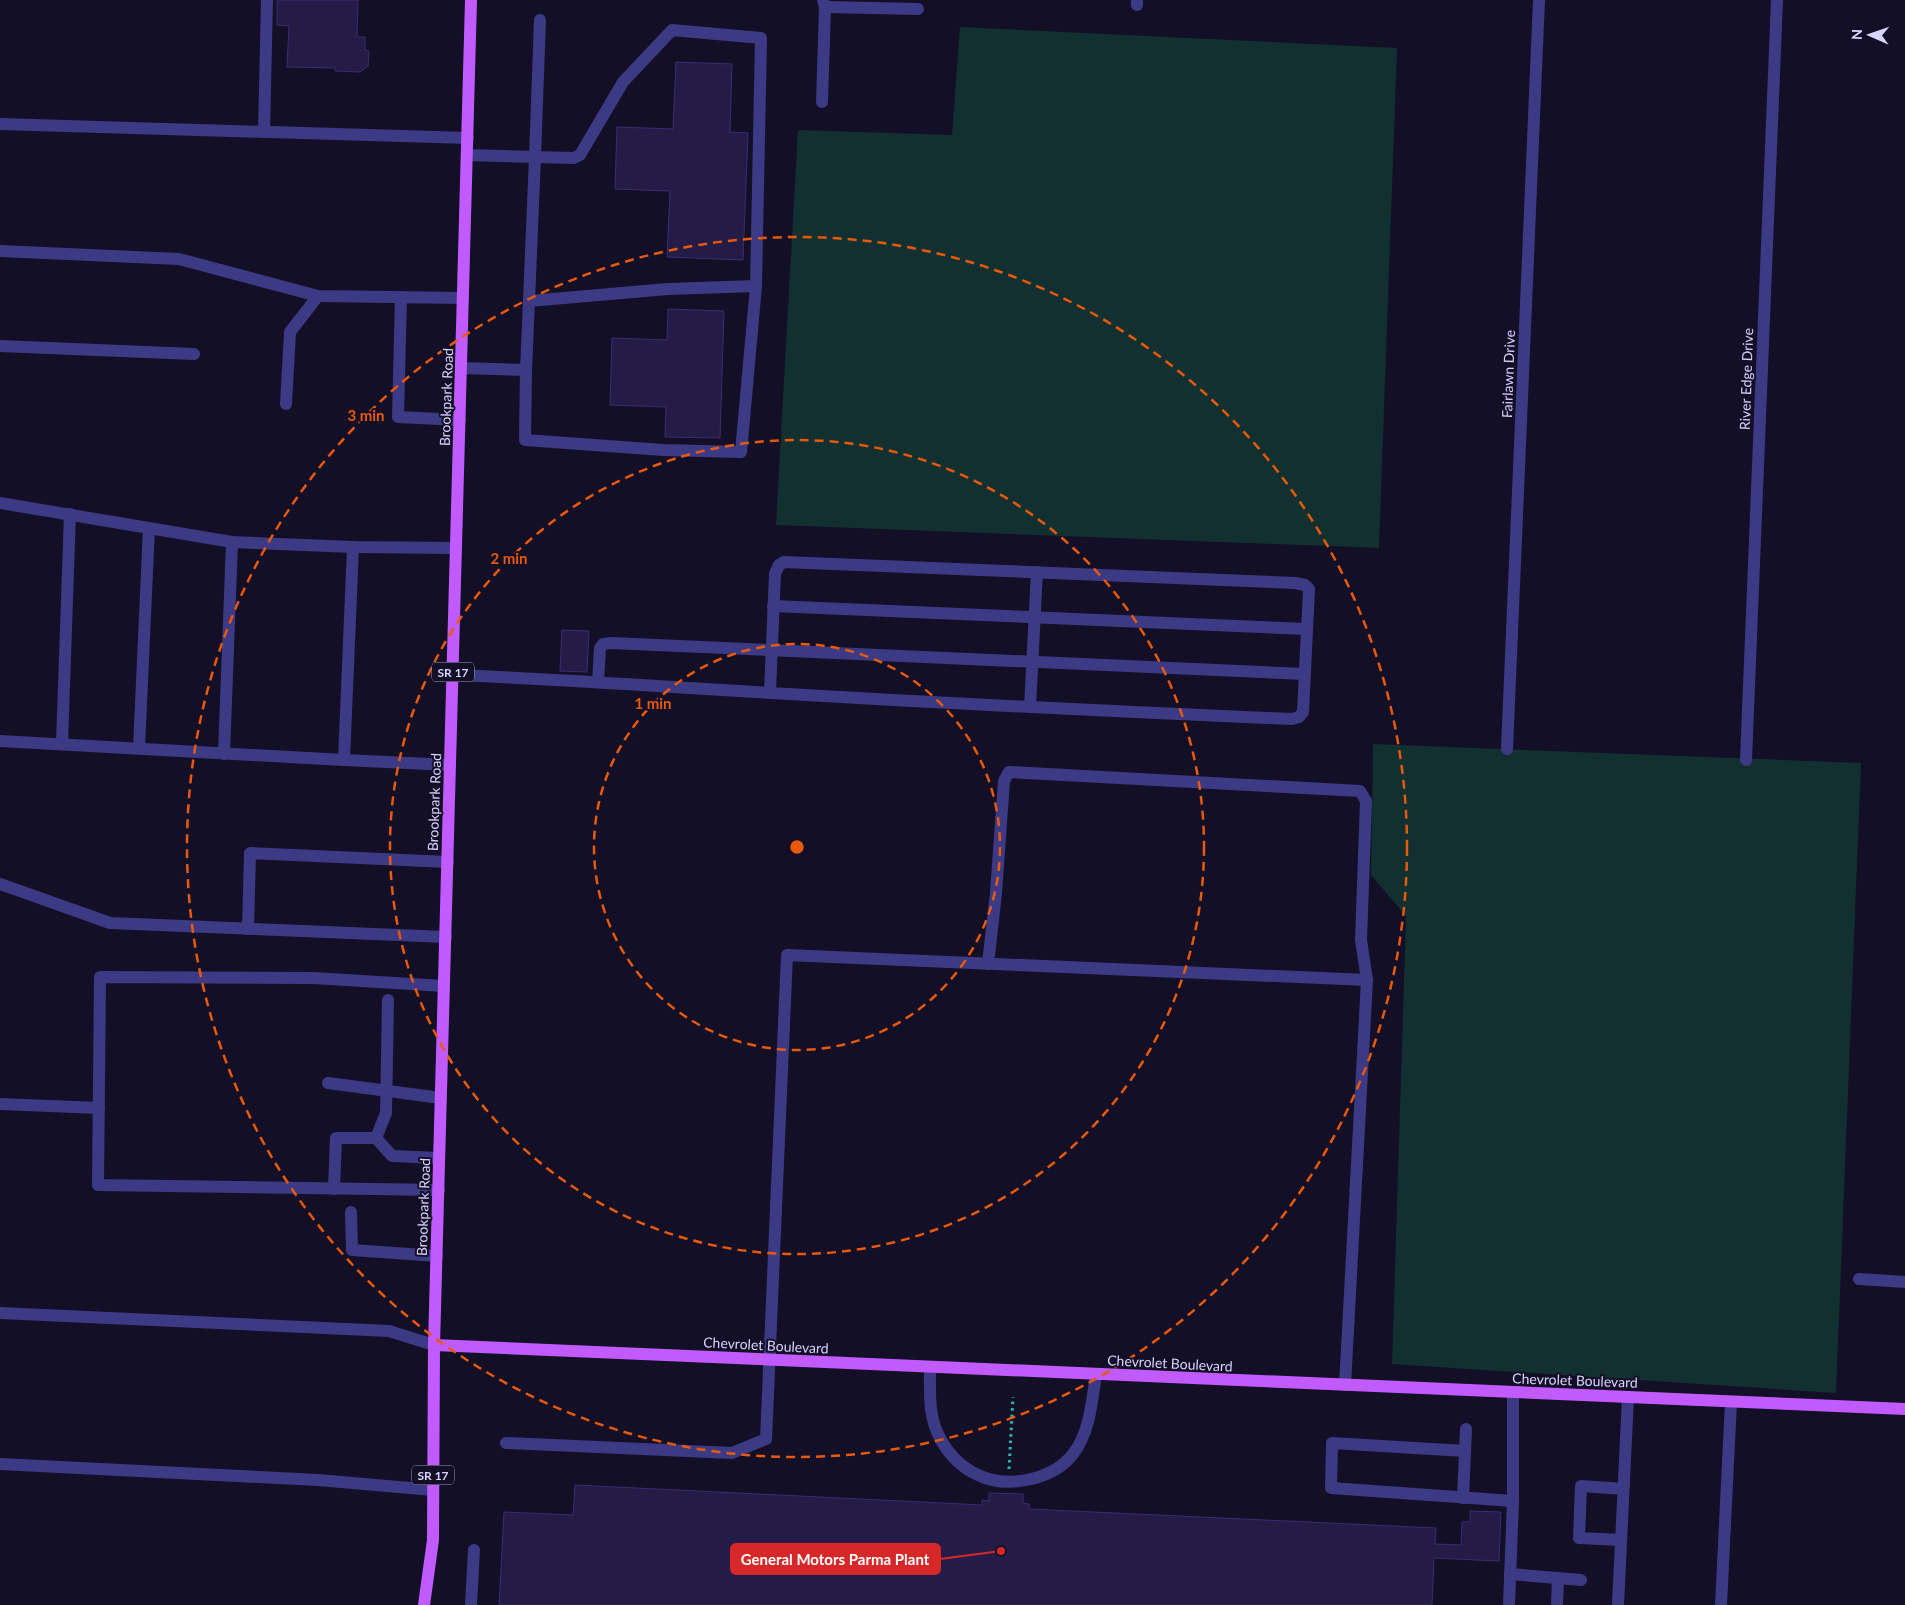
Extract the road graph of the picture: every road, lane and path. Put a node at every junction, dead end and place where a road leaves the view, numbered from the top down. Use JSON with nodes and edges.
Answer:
{"nodes":[{"id":1,"x":267,"y":0,"type":"edge"},
{"id":2,"x":472,"y":0,"type":"edge"},
{"id":3,"x":1539,"y":0,"type":"edge"},
{"id":4,"x":1777,"y":0,"type":"edge"},
{"id":5,"x":824,"y":3,"type":"edge"},
{"id":6,"x":918,"y":9,"type":"dead end"},
{"id":7,"x":540,"y":20,"type":"dead end"},
{"id":8,"x":822,"y":102,"type":"dead end"},
{"id":9,"x":0,"y":124,"type":"edge"},
{"id":10,"x":264,"y":132,"type":"junction"},
{"id":11,"x":468,"y":138,"type":"junction"},
{"id":12,"x":467,"y":155,"type":"junction"},
{"id":13,"x":536,"y":157,"type":"junction"},
{"id":14,"x":0,"y":251,"type":"edge"},
{"id":15,"x":756,"y":286,"type":"junction"},
{"id":16,"x":318,"y":296,"type":"junction"},
{"id":17,"x":402,"y":297,"type":"junction"},
{"id":18,"x":463,"y":298,"type":"junction"},
{"id":19,"x":529,"y":301,"type":"junction"},
{"id":20,"x":0,"y":346,"type":"edge"},
{"id":21,"x":194,"y":354,"type":"dead end"},
{"id":22,"x":461,"y":368,"type":"junction"},
{"id":23,"x":526,"y":370,"type":"junction"},
{"id":24,"x":286,"y":404,"type":"dead end"},
{"id":25,"x":460,"y":420,"type":"junction"},
{"id":26,"x":0,"y":503,"type":"edge"},
{"id":27,"x":70,"y":514,"type":"junction"},
{"id":28,"x":149,"y":528,"type":"junction"},
{"id":29,"x":232,"y":542,"type":"junction"},
{"id":30,"x":353,"y":547,"type":"junction"},
{"id":31,"x":456,"y":548,"type":"junction"},
{"id":32,"x":1037,"y":572,"type":"junction"},
{"id":33,"x":773,"y":606,"type":"junction"},
{"id":34,"x":1035,"y":617,"type":"junction"},
{"id":35,"x":1307,"y":629,"type":"junction"},
{"id":36,"x":772,"y":650,"type":"junction"},
{"id":37,"x":1032,"y":662,"type":"junction"},
{"id":38,"x":1305,"y":674,"type":"junction"},
{"id":39,"x":453,"y":675,"type":"junction"},
{"id":40,"x":598,"y":682,"type":"junction"},
{"id":41,"x":770,"y":692,"type":"junction"},
{"id":42,"x":1030,"y":707,"type":"junction"},
{"id":43,"x":0,"y":741,"type":"edge"},
{"id":44,"x":62,"y":743,"type":"junction"},
{"id":45,"x":139,"y":748,"type":"junction"},
{"id":46,"x":1507,"y":749,"type":"dead end"},
{"id":47,"x":224,"y":754,"type":"junction"},
{"id":48,"x":344,"y":760,"type":"junction"},
{"id":49,"x":1746,"y":760,"type":"dead end"},
{"id":50,"x":450,"y":765,"type":"junction"},
{"id":51,"x":448,"y":862,"type":"junction"},
{"id":52,"x":0,"y":884,"type":"edge"},
{"id":53,"x":248,"y":929,"type":"junction"},
{"id":54,"x":446,"y":937,"type":"junction"},
{"id":55,"x":988,"y":964,"type":"junction"},
{"id":56,"x":1366,"y":980,"type":"junction"},
{"id":57,"x":444,"y":986,"type":"junction"},
{"id":58,"x":388,"y":1000,"type":"dead end"},
{"id":59,"x":328,"y":1083,"type":"dead end"},
{"id":60,"x":386,"y":1091,"type":"junction"},
{"id":61,"x":441,"y":1098,"type":"junction"},
{"id":62,"x":0,"y":1104,"type":"edge"},
{"id":63,"x":99,"y":1108,"type":"junction"},
{"id":64,"x":376,"y":1138,"type":"junction"},
{"id":65,"x":440,"y":1158,"type":"junction"},
{"id":66,"x":334,"y":1189,"type":"junction"},
{"id":67,"x":439,"y":1190,"type":"junction"},
{"id":68,"x":351,"y":1212,"type":"dead end"},
{"id":69,"x":437,"y":1256,"type":"junction"},
{"id":70,"x":1860,"y":1279,"type":"dead end"},
{"id":71,"x":1905,"y":1282,"type":"edge"},
{"id":72,"x":0,"y":1313,"type":"edge"},
{"id":73,"x":434,"y":1345,"type":"junction"},
{"id":74,"x":769,"y":1360,"type":"junction"},
{"id":75,"x":930,"y":1367,"type":"junction"},
{"id":76,"x":1096,"y":1374,"type":"junction"},
{"id":77,"x":1345,"y":1385,"type":"junction"},
{"id":78,"x":1513,"y":1393,"type":"junction"},
{"id":79,"x":1013,"y":1397,"type":"dead end"},
{"id":80,"x":1628,"y":1398,"type":"junction"},
{"id":81,"x":1732,"y":1402,"type":"junction"},
{"id":82,"x":1905,"y":1410,"type":"edge"},
{"id":83,"x":1466,"y":1429,"type":"dead end"},
{"id":84,"x":506,"y":1443,"type":"dead end"},
{"id":85,"x":1465,"y":1451,"type":"junction"},
{"id":86,"x":0,"y":1464,"type":"edge"},
{"id":87,"x":1008,"y":1481,"type":"junction"},
{"id":88,"x":1623,"y":1489,"type":"junction"},
{"id":89,"x":433,"y":1490,"type":"junction"},
{"id":90,"x":1463,"y":1498,"type":"junction"},
{"id":91,"x":1513,"y":1501,"type":"junction"},
{"id":92,"x":1621,"y":1540,"type":"junction"},
{"id":93,"x":474,"y":1550,"type":"dead end"},
{"id":94,"x":1510,"y":1574,"type":"junction"},
{"id":95,"x":1558,"y":1578,"type":"junction"},
{"id":96,"x":1581,"y":1580,"type":"dead end"},
{"id":97,"x":424,"y":1605,"type":"edge"},
{"id":98,"x":471,"y":1605,"type":"edge"},
{"id":99,"x":1509,"y":1605,"type":"edge"},
{"id":100,"x":1557,"y":1605,"type":"edge"},
{"id":101,"x":1618,"y":1605,"type":"edge"},
{"id":102,"x":1721,"y":1605,"type":"edge"}],
"edges":[{"from":1,"to":10,"type":"street"},
{"from":2,"to":11,"type":"main road","name":"Brookpark Road","number":"SR 17"},
{"from":3,"to":46,"type":"street","name":"Fairlawn Drive"},
{"from":4,"to":49,"type":"street","name":"River Edge Drive"},
{"from":5,"to":6,"type":"street"},
{"from":5,"to":8,"type":"street"},
{"from":7,"to":13,"type":"street"},
{"from":9,"to":10,"type":"street"},
{"from":10,"to":11,"type":"street"},
{"from":11,"to":12,"type":"main road","name":"Brookpark Road","number":"SR 17"},
{"from":12,"to":13,"type":"street"},
{"from":12,"to":18,"type":"main road","name":"Brookpark Road","number":"SR 17"},
{"from":13,"to":15,"type":"street"},
{"from":13,"to":19,"type":"street"},
{"from":14,"to":16,"type":"street"},
{"from":15,"to":19,"type":"street"},
{"from":15,"to":23,"type":"street"},
{"from":16,"to":17,"type":"street"},
{"from":16,"to":24,"type":"street"},
{"from":17,"to":18,"type":"street"},
{"from":17,"to":25,"type":"street"},
{"from":18,"to":22,"type":"main road","name":"Brookpark Road","number":"SR 17"},
{"from":19,"to":23,"type":"street"},
{"from":20,"to":21,"type":"street"},
{"from":22,"to":23,"type":"street"},
{"from":22,"to":25,"type":"main road","name":"Brookpark Road","number":"SR 17"},
{"from":25,"to":31,"type":"main road","name":"Brookpark Road","number":"SR 17"},
{"from":26,"to":27,"type":"street"},
{"from":27,"to":28,"type":"street"},
{"from":27,"to":44,"type":"street"},
{"from":28,"to":29,"type":"street"},
{"from":28,"to":45,"type":"street"},
{"from":29,"to":30,"type":"street"},
{"from":29,"to":47,"type":"street"},
{"from":30,"to":31,"type":"street"},
{"from":30,"to":48,"type":"street"},
{"from":31,"to":39,"type":"main road","name":"Brookpark Road","number":"SR 17"},
{"from":32,"to":33,"type":"street"},
{"from":32,"to":34,"type":"street"},
{"from":32,"to":35,"type":"street"},
{"from":33,"to":34,"type":"street"},
{"from":33,"to":36,"type":"street"},
{"from":34,"to":35,"type":"street"},
{"from":34,"to":37,"type":"street"},
{"from":35,"to":38,"type":"street"},
{"from":36,"to":37,"type":"street"},
{"from":36,"to":40,"type":"street"},
{"from":36,"to":41,"type":"street"},
{"from":37,"to":38,"type":"street"},
{"from":37,"to":42,"type":"street"},
{"from":38,"to":42,"type":"street"},
{"from":39,"to":40,"type":"street"},
{"from":39,"to":50,"type":"main road","name":"Brookpark Road","number":"SR 17"},
{"from":40,"to":41,"type":"street"},
{"from":41,"to":42,"type":"street"},
{"from":43,"to":44,"type":"street"},
{"from":44,"to":45,"type":"street"},
{"from":45,"to":47,"type":"street"},
{"from":47,"to":48,"type":"street"},
{"from":48,"to":50,"type":"street"},
{"from":50,"to":51,"type":"main road","name":"Brookpark Road","number":"SR 17"},
{"from":51,"to":53,"type":"street"},
{"from":51,"to":54,"type":"main road","name":"Brookpark Road","number":"SR 17"},
{"from":52,"to":53,"type":"street"},
{"from":53,"to":54,"type":"street"},
{"from":54,"to":57,"type":"main road","name":"Brookpark Road","number":"SR 17"},
{"from":55,"to":56,"type":"street"},
{"from":55,"to":56,"type":"street"},
{"from":55,"to":74,"type":"street"},
{"from":56,"to":77,"type":"street"},
{"from":57,"to":61,"type":"main road","name":"Brookpark Road","number":"SR 17"},
{"from":57,"to":63,"type":"street"},
{"from":58,"to":60,"type":"street"},
{"from":59,"to":60,"type":"street"},
{"from":60,"to":61,"type":"street"},
{"from":60,"to":64,"type":"street"},
{"from":61,"to":65,"type":"main road","name":"Brookpark Road","number":"SR 17"},
{"from":62,"to":63,"type":"street"},
{"from":63,"to":66,"type":"street"},
{"from":64,"to":65,"type":"street"},
{"from":64,"to":66,"type":"street"},
{"from":65,"to":67,"type":"main road","name":"Brookpark Road","number":"SR 17"},
{"from":66,"to":67,"type":"street"},
{"from":67,"to":69,"type":"main road","name":"Brookpark Road","number":"SR 17"},
{"from":68,"to":69,"type":"street"},
{"from":69,"to":73,"type":"main road","name":"Brookpark Road","number":"SR 17"},
{"from":70,"to":71,"type":"street"},
{"from":72,"to":73,"type":"street"},
{"from":73,"to":74,"type":"main road","name":"Chevrolet Boulevard"},
{"from":73,"to":89,"type":"main road","name":"Brookpark Road","number":"SR 17"},
{"from":74,"to":75,"type":"main road","name":"Chevrolet Boulevard"},
{"from":74,"to":84,"type":"street"},
{"from":75,"to":76,"type":"main road","name":"Chevrolet Boulevard"},
{"from":75,"to":87,"type":"street"},
{"from":76,"to":77,"type":"main road","name":"Chevrolet Boulevard"},
{"from":76,"to":87,"type":"street"},
{"from":77,"to":78,"type":"main road","name":"Chevrolet Boulevard"},
{"from":78,"to":80,"type":"main road","name":"Chevrolet Boulevard"},
{"from":78,"to":91,"type":"street"},
{"from":79,"to":87,"type":"path"},
{"from":80,"to":81,"type":"main road","name":"Chevrolet Boulevard"},
{"from":80,"to":88,"type":"street"},
{"from":81,"to":82,"type":"main road","name":"Chevrolet Boulevard"},
{"from":81,"to":102,"type":"street"},
{"from":83,"to":85,"type":"street"},
{"from":85,"to":90,"type":"street"},
{"from":85,"to":90,"type":"street"},
{"from":86,"to":89,"type":"street"},
{"from":88,"to":92,"type":"street"},
{"from":88,"to":92,"type":"street"},
{"from":89,"to":97,"type":"main road","name":"Brookpark Road","number":"SR 17"},
{"from":90,"to":91,"type":"street"},
{"from":91,"to":94,"type":"street"},
{"from":92,"to":101,"type":"street"},
{"from":93,"to":98,"type":"street"},
{"from":94,"to":95,"type":"street"},
{"from":94,"to":99,"type":"street"},
{"from":95,"to":96,"type":"street"},
{"from":95,"to":100,"type":"street"}]}
